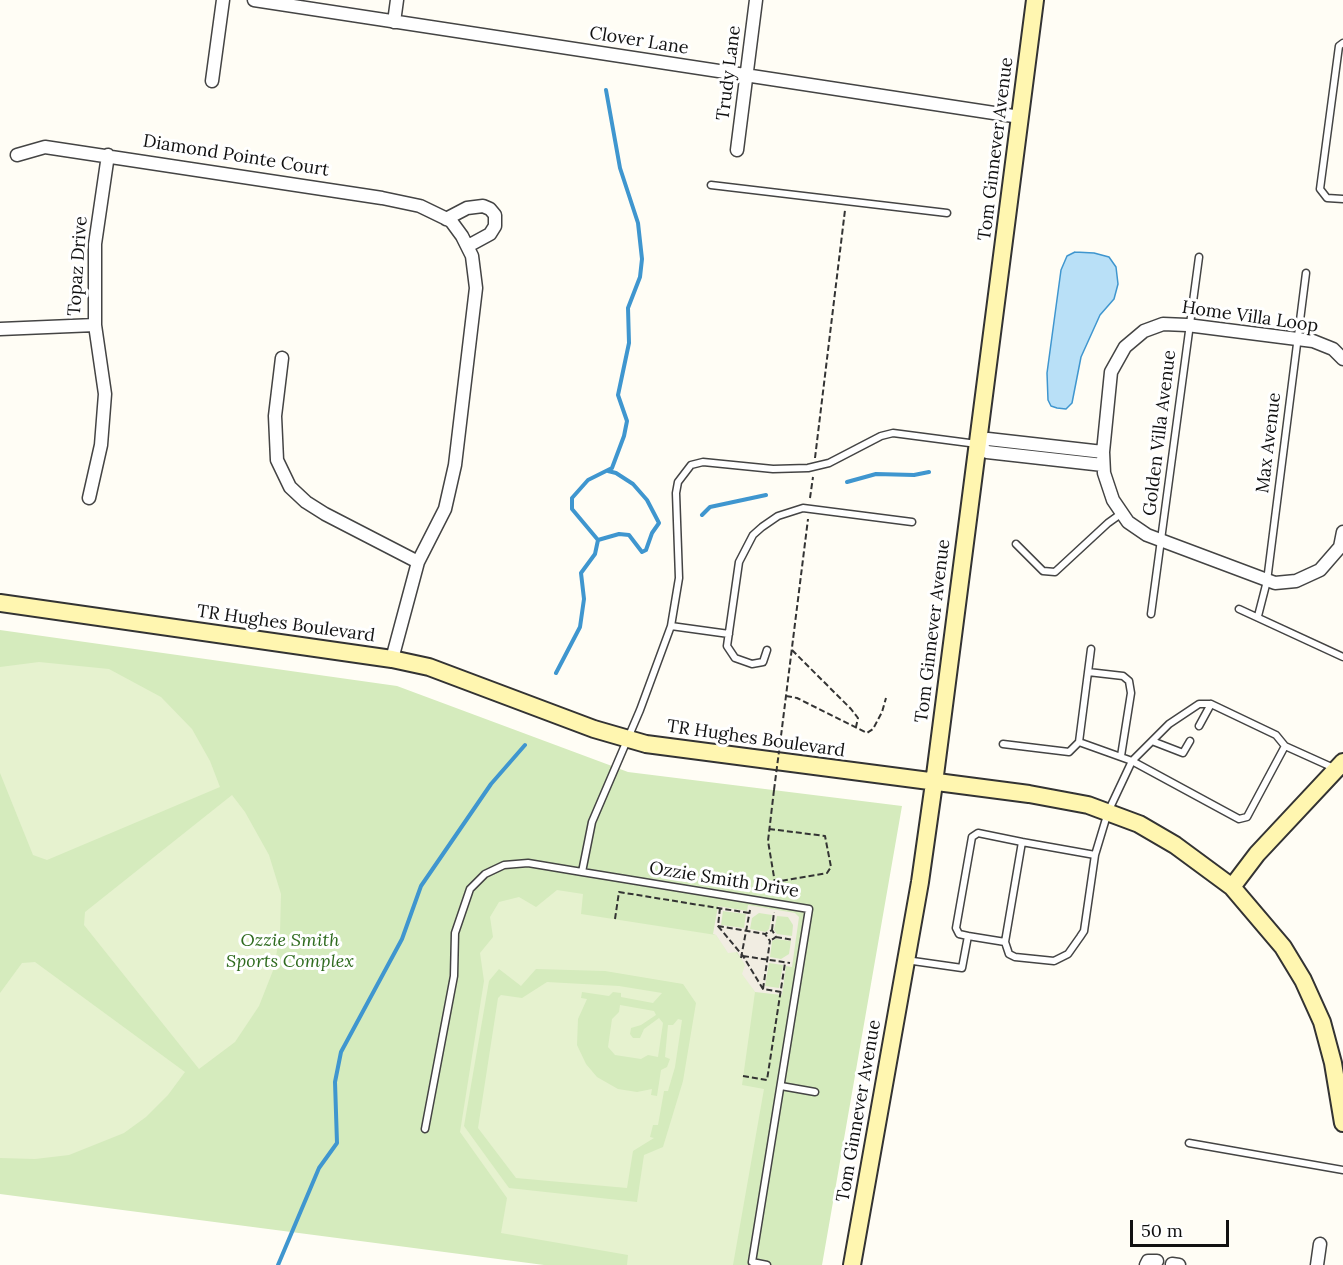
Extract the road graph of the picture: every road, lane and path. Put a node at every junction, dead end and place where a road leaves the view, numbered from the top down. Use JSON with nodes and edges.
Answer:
{"nodes":[{"id":1,"x":223,"y":0,"type":"edge"},
{"id":2,"x":254,"y":0,"type":"edge"},
{"id":3,"x":397,"y":0,"type":"edge"},
{"id":4,"x":756,"y":0,"type":"edge"},
{"id":5,"x":1035,"y":0,"type":"edge"},
{"id":6,"x":394,"y":22,"type":"junction"},
{"id":7,"x":1343,"y":43,"type":"edge"},
{"id":8,"x":747,"y":76,"type":"junction"},
{"id":9,"x":212,"y":81,"type":"dead end"},
{"id":10,"x":1020,"y":117,"type":"junction"},
{"id":11,"x":737,"y":150,"type":"dead end"},
{"id":12,"x":108,"y":155,"type":"junction"},
{"id":13,"x":17,"y":156,"type":"dead end"},
{"id":14,"x":711,"y":186,"type":"dead end"},
{"id":15,"x":1343,"y":199,"type":"edge"},
{"id":16,"x":846,"y":201,"type":"junction"},
{"id":17,"x":947,"y":213,"type":"dead end"},
{"id":18,"x":446,"y":219,"type":"junction"},
{"id":19,"x":468,"y":246,"type":"junction"},
{"id":20,"x":1199,"y":256,"type":"dead end"},
{"id":21,"x":1306,"y":273,"type":"dead end"},
{"id":22,"x":95,"y":325,"type":"junction"},
{"id":23,"x":1189,"y":326,"type":"junction"},
{"id":24,"x":0,"y":329,"type":"edge"},
{"id":25,"x":1297,"y":339,"type":"junction"},
{"id":26,"x":282,"y":358,"type":"dead end"},
{"id":27,"x":1343,"y":359,"type":"edge"},
{"id":28,"x":977,"y":444,"type":"junction"},
{"id":29,"x":815,"y":458,"type":"dead end"},
{"id":30,"x":1103,"y":458,"type":"junction"},
{"id":31,"x":813,"y":474,"type":"dead end"},
{"id":32,"x":89,"y":498,"type":"dead end"},
{"id":33,"x":810,"y":499,"type":"dead end"},
{"id":34,"x":1122,"y":513,"type":"junction"},
{"id":35,"x":808,"y":516,"type":"dead end"},
{"id":36,"x":912,"y":522,"type":"dead end"},
{"id":37,"x":1343,"y":532,"type":"edge"},
{"id":38,"x":1162,"y":541,"type":"junction"},
{"id":39,"x":1016,"y":544,"type":"dead end"},
{"id":40,"x":1339,"y":556,"type":"edge"},
{"id":41,"x":418,"y":562,"type":"junction"},
{"id":42,"x":1267,"y":580,"type":"junction"},
{"id":43,"x":0,"y":603,"type":"edge"},
{"id":44,"x":1239,"y":609,"type":"dead end"},
{"id":45,"x":1151,"y":614,"type":"dead end"},
{"id":46,"x":1258,"y":616,"type":"junction"},
{"id":47,"x":671,"y":626,"type":"junction"},
{"id":48,"x":729,"y":634,"type":"junction"},
{"id":49,"x":1091,"y":649,"type":"dead end"},
{"id":50,"x":767,"y":650,"type":"dead end"},
{"id":51,"x":792,"y":650,"type":"junction"},
{"id":52,"x":1343,"y":657,"type":"edge"},
{"id":53,"x":393,"y":659,"type":"junction"},
{"id":54,"x":1088,"y":672,"type":"junction"},
{"id":55,"x":786,"y":696,"type":"junction"},
{"id":56,"x":886,"y":698,"type":"dead end"},
{"id":57,"x":1211,"y":704,"type":"junction"},
{"id":58,"x":1199,"y":726,"type":"dead end"},
{"id":59,"x":856,"y":729,"type":"junction"},
{"id":60,"x":627,"y":739,"type":"junction"},
{"id":61,"x":1152,"y":741,"type":"junction"},
{"id":62,"x":1190,"y":741,"type":"dead end"},
{"id":63,"x":1079,"y":742,"type":"junction"},
{"id":64,"x":1003,"y":744,"type":"dead end"},
{"id":65,"x":1285,"y":746,"type":"junction"},
{"id":66,"x":1121,"y":756,"type":"junction"},
{"id":67,"x":1132,"y":761,"type":"junction"},
{"id":68,"x":1340,"y":766,"type":"edge"},
{"id":69,"x":934,"y":783,"type":"junction"},
{"id":70,"x":1108,"y":812,"type":"junction"},
{"id":71,"x":769,"y":829,"type":"junction"},
{"id":72,"x":1022,"y":842,"type":"junction"},
{"id":73,"x":1095,"y":855,"type":"junction"},
{"id":74,"x":582,"y":872,"type":"junction"},
{"id":75,"x":775,"y":882,"type":"junction"},
{"id":76,"x":1232,"y":887,"type":"junction"},
{"id":77,"x":777,"y":895,"type":"dead end"},
{"id":78,"x":720,"y":909,"type":"junction"},
{"id":79,"x":758,"y":910,"type":"dead end"},
{"id":80,"x":766,"y":912,"type":"dead end"},
{"id":81,"x":749,"y":913,"type":"junction"},
{"id":82,"x":615,"y":919,"type":"dead end"},
{"id":83,"x":718,"y":926,"type":"junction"},
{"id":84,"x":772,"y":930,"type":"junction"},
{"id":85,"x":747,"y":931,"type":"junction"},
{"id":86,"x":765,"y":934,"type":"junction"},
{"id":87,"x":968,"y":936,"type":"junction"},
{"id":88,"x":776,"y":937,"type":"junction"},
{"id":89,"x":770,"y":941,"type":"junction"},
{"id":90,"x":1005,"y":942,"type":"junction"},
{"id":91,"x":792,"y":948,"type":"dead end"},
{"id":92,"x":791,"y":956,"type":"dead end"},
{"id":93,"x":742,"y":957,"type":"junction"},
{"id":94,"x":767,"y":960,"type":"junction"},
{"id":95,"x":906,"y":960,"type":"junction"},
{"id":96,"x":785,"y":963,"type":"junction"},
{"id":97,"x":763,"y":988,"type":"junction"},
{"id":98,"x":781,"y":992,"type":"junction"},
{"id":99,"x":743,"y":1076,"type":"dead end"},
{"id":100,"x":781,"y":1086,"type":"junction"},
{"id":101,"x":815,"y":1092,"type":"dead end"},
{"id":102,"x":1343,"y":1123,"type":"edge"},
{"id":103,"x":425,"y":1129,"type":"dead end"},
{"id":104,"x":1189,"y":1143,"type":"dead end"},
{"id":105,"x":1343,"y":1170,"type":"edge"},
{"id":106,"x":1320,"y":1245,"type":"dead end"},
{"id":107,"x":767,"y":1265,"type":"edge"},
{"id":108,"x":852,"y":1265,"type":"edge"},
{"id":109,"x":1317,"y":1265,"type":"edge"}],
"edges":[{"from":1,"to":9,"type":"street"},
{"from":2,"to":6,"type":"street","name":"Clover Lane"},
{"from":3,"to":6,"type":"street"},
{"from":4,"to":8,"type":"street","name":"Trudy Lane"},
{"from":5,"to":10,"type":"main road","name":"Tom Ginnever Avenue"},
{"from":6,"to":8,"type":"street","name":"Clover Lane"},
{"from":7,"to":15,"type":"lane"},
{"from":8,"to":10,"type":"street","name":"Clover Lane"},
{"from":8,"to":11,"type":"street","name":"Trudy Lane"},
{"from":10,"to":28,"type":"main road","name":"Tom Ginnever Avenue"},
{"from":12,"to":13,"type":"street","name":"Diamond Pointe Court"},
{"from":12,"to":18,"type":"street","name":"Diamond Pointe Court"},
{"from":12,"to":22,"type":"street","name":"Topaz Drive"},
{"from":14,"to":16,"type":"lane"},
{"from":16,"to":17,"type":"lane"},
{"from":16,"to":29,"type":"path"},
{"from":18,"to":19,"type":"street","name":"Diamond Pointe Court"},
{"from":18,"to":19,"type":"street"},
{"from":19,"to":41,"type":"street","name":"Diamond Pointe Court"},
{"from":20,"to":23,"type":"lane","name":"Golden Villa Avenue"},
{"from":21,"to":25,"type":"lane","name":"Max Avenue"},
{"from":22,"to":24,"type":"street","name":"Topaz Drive"},
{"from":22,"to":32,"type":"street"},
{"from":23,"to":25,"type":"street","name":"Home Villa Loop"},
{"from":23,"to":30,"type":"street","name":"Home Villa Loop"},
{"from":23,"to":38,"type":"lane","name":"Golden Villa Avenue"},
{"from":25,"to":27,"type":"street","name":"Home Villa Loop"},
{"from":25,"to":42,"type":"lane","name":"Max Avenue"},
{"from":26,"to":41,"type":"street"},
{"from":28,"to":30,"type":"street"},
{"from":28,"to":47,"type":"lane"},
{"from":28,"to":69,"type":"main road","name":"Tom Ginnever Avenue"},
{"from":30,"to":34,"type":"street","name":"Home Villa Loop"},
{"from":31,"to":33,"type":"path"},
{"from":34,"to":38,"type":"street","name":"Home Villa Loop"},
{"from":34,"to":39,"type":"lane"},
{"from":35,"to":51,"type":"path"},
{"from":36,"to":48,"type":"lane"},
{"from":37,"to":40,"type":"street","name":"Home Villa Loop"},
{"from":38,"to":42,"type":"street","name":"Home Villa Loop"},
{"from":38,"to":45,"type":"lane","name":"Golden Villa Avenue"},
{"from":40,"to":42,"type":"street","name":"Home Villa Loop"},
{"from":41,"to":53,"type":"street","name":"Diamond Pointe Court"},
{"from":42,"to":46,"type":"lane","name":"Max Avenue"},
{"from":43,"to":53,"type":"main road","name":"TR Hughes Boulevard"},
{"from":44,"to":46,"type":"lane"},
{"from":46,"to":52,"type":"lane"},
{"from":47,"to":48,"type":"lane"},
{"from":47,"to":60,"type":"lane"},
{"from":48,"to":50,"type":"lane"},
{"from":49,"to":54,"type":"lane"},
{"from":51,"to":55,"type":"path"},
{"from":51,"to":59,"type":"path"},
{"from":53,"to":60,"type":"main road","name":"TR Hughes Boulevard"},
{"from":54,"to":63,"type":"lane"},
{"from":54,"to":66,"type":"lane"},
{"from":55,"to":59,"type":"path"},
{"from":55,"to":71,"type":"path","bridge":true},
{"from":56,"to":59,"type":"path"},
{"from":57,"to":58,"type":"lane"},
{"from":57,"to":61,"type":"lane"},
{"from":57,"to":65,"type":"lane"},
{"from":60,"to":69,"type":"main road","name":"TR Hughes Boulevard"},
{"from":60,"to":74,"type":"lane"},
{"from":61,"to":62,"type":"lane"},
{"from":61,"to":67,"type":"lane"},
{"from":63,"to":64,"type":"lane"},
{"from":63,"to":66,"type":"lane"},
{"from":65,"to":67,"type":"lane"},
{"from":65,"to":68,"type":"lane"},
{"from":66,"to":67,"type":"lane"},
{"from":67,"to":70,"type":"lane"},
{"from":68,"to":76,"type":"main road"},
{"from":69,"to":70,"type":"main road","name":"TR Hughes Boulevard"},
{"from":69,"to":95,"type":"main road","name":"Tom Ginnever Avenue"},
{"from":70,"to":73,"type":"lane"},
{"from":70,"to":76,"type":"main road","name":"TR Hughes Boulevard"},
{"from":71,"to":75,"type":"path"},
{"from":71,"to":75,"type":"path"},
{"from":72,"to":73,"type":"lane"},
{"from":72,"to":87,"type":"lane"},
{"from":72,"to":90,"type":"lane"},
{"from":73,"to":90,"type":"lane"},
{"from":74,"to":100,"type":"lane","name":"Ozzie Smith Drive"},
{"from":74,"to":103,"type":"lane"},
{"from":75,"to":77,"type":"path"},
{"from":76,"to":102,"type":"main road","name":"TR Hughes Boulevard"},
{"from":78,"to":81,"type":"path"},
{"from":78,"to":82,"type":"path"},
{"from":78,"to":83,"type":"path"},
{"from":79,"to":81,"type":"path"},
{"from":80,"to":84,"type":"path"},
{"from":81,"to":85,"type":"path"},
{"from":83,"to":85,"type":"path"},
{"from":83,"to":93,"type":"path"},
{"from":84,"to":86,"type":"path"},
{"from":84,"to":88,"type":"path"},
{"from":85,"to":86,"type":"path"},
{"from":85,"to":93,"type":"path"},
{"from":86,"to":89,"type":"path"},
{"from":87,"to":90,"type":"lane"},
{"from":87,"to":95,"type":"lane"},
{"from":88,"to":89,"type":"path"},
{"from":88,"to":91,"type":"path"},
{"from":89,"to":94,"type":"path"},
{"from":92,"to":96,"type":"path"},
{"from":93,"to":94,"type":"path"},
{"from":93,"to":97,"type":"path"},
{"from":94,"to":96,"type":"path"},
{"from":94,"to":97,"type":"path"},
{"from":95,"to":108,"type":"main road","name":"Tom Ginnever Avenue"},
{"from":96,"to":98,"type":"path"},
{"from":97,"to":98,"type":"path"},
{"from":98,"to":99,"type":"path"},
{"from":100,"to":101,"type":"lane"},
{"from":100,"to":107,"type":"lane","name":"Ozzie Smith Drive"},
{"from":104,"to":105,"type":"lane"},
{"from":106,"to":109,"type":"street"}]}
